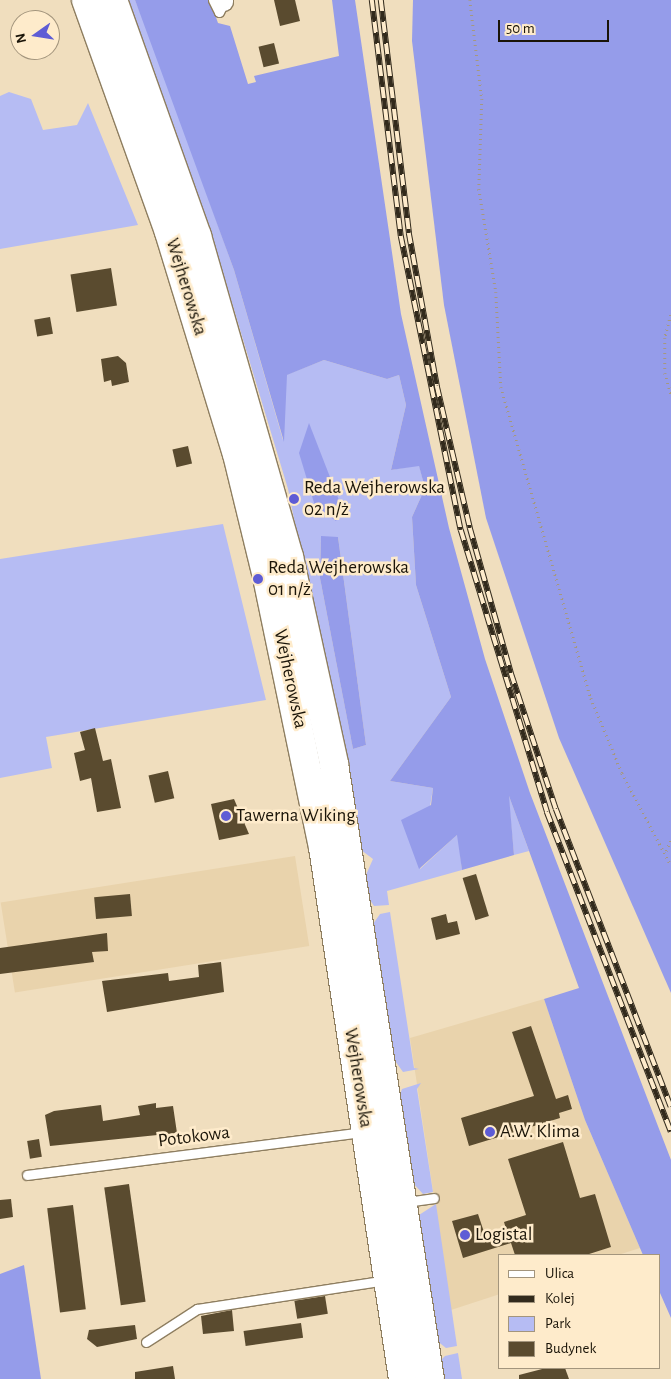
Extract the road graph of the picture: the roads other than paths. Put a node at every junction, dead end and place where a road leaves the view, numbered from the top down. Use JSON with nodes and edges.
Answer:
{"nodes":[{"id":1,"x":86,"y":0,"type":"edge"},
{"id":2,"x":113,"y":0,"type":"edge"},
{"id":3,"x":261,"y":495,"type":"junction"},
{"id":4,"x":366,"y":1132,"type":"junction"},
{"id":5,"x":27,"y":1175,"type":"dead end"},
{"id":6,"x":434,"y":1198,"type":"dead end"},
{"id":7,"x":403,"y":1203,"type":"junction"},
{"id":8,"x":388,"y":1280,"type":"junction"},
{"id":9,"x":146,"y":1342,"type":"dead end"},
{"id":10,"x":403,"y":1379,"type":"edge"},
{"id":11,"x":430,"y":1379,"type":"edge"}],
"edges":[{"from":1,"to":3,"type":"main road","name":"Wejherowska"},
{"from":2,"to":3,"type":"main road","name":"Wejherowska"},
{"from":3,"to":4,"type":"main road","name":"Wejherowska"},
{"from":3,"to":7,"type":"main road","name":"Wejherowska"},
{"from":4,"to":5,"type":"lane","name":"Potokowa"},
{"from":4,"to":8,"type":"main road","name":"Wejherowska"},
{"from":6,"to":7,"type":"lane"},
{"from":7,"to":11,"type":"main road","name":"Wejherowska"},
{"from":8,"to":9,"type":"lane"},
{"from":8,"to":10,"type":"main road","name":"Wejherowska"}]}
